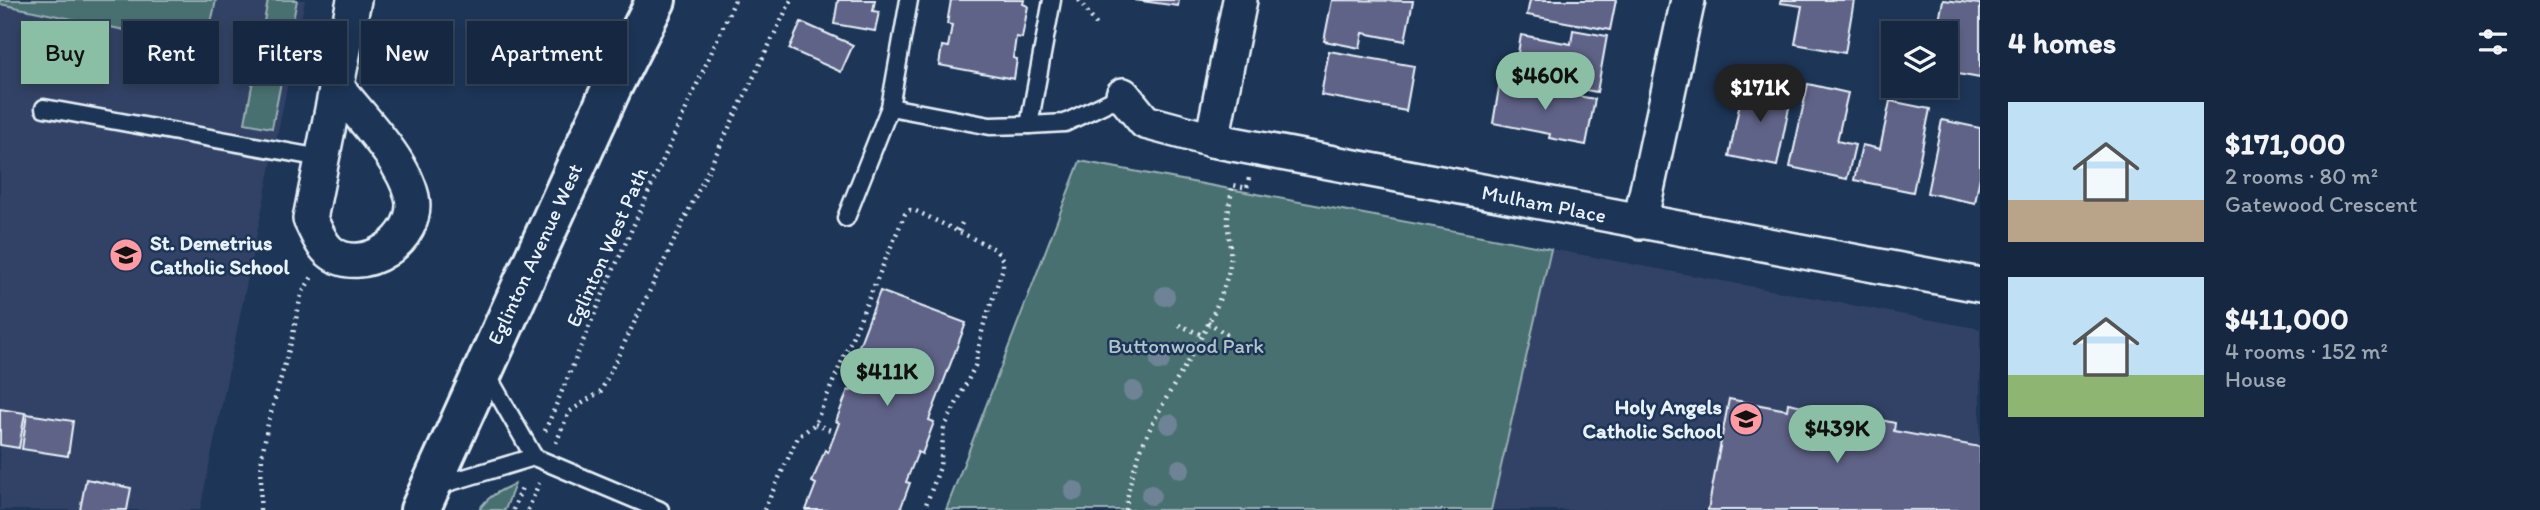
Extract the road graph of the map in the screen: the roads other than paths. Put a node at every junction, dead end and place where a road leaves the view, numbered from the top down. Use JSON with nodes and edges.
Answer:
{"nodes":[{"id":1,"x":354,"y":0,"type":"edge"},
{"id":2,"x":656,"y":0,"type":"edge"},
{"id":3,"x":909,"y":0,"type":"edge"},
{"id":4,"x":1052,"y":0,"type":"edge"},
{"id":5,"x":1240,"y":0,"type":"edge"},
{"id":6,"x":1688,"y":0,"type":"edge"},
{"id":7,"x":337,"y":87,"type":"junction"},
{"id":8,"x":1123,"y":95,"type":"joint"},
{"id":9,"x":890,"y":107,"type":"junction"},
{"id":10,"x":44,"y":108,"type":"dead end"},
{"id":11,"x":1030,"y":125,"type":"junction"},
{"id":12,"x":1212,"y":141,"type":"junction"},
{"id":13,"x":321,"y":158,"type":"junction"},
{"id":14,"x":846,"y":218,"type":"dead end"},
{"id":15,"x":1640,"y":222,"type":"junction"},
{"id":16,"x":1980,"y":285,"type":"edge"},
{"id":17,"x":483,"y":368,"type":"junction"},
{"id":18,"x":540,"y":460,"type":"junction"},
{"id":19,"x":424,"y":499,"type":"edge"},
{"id":20,"x":660,"y":510,"type":"edge"}],
"edges":[{"from":1,"to":7,"type":"street"},
{"from":2,"to":17,"type":"main road","name":"Eglinton Avenue West"},
{"from":3,"to":9,"type":"lane"},
{"from":4,"to":11,"type":"lane"},
{"from":5,"to":12,"type":"street"},
{"from":6,"to":15,"type":"street"},
{"from":7,"to":13,"type":"street"},
{"from":7,"to":13,"type":"street"},
{"from":8,"to":11,"type":"lane"},
{"from":8,"to":12,"type":"street","name":"Mulham Place"},
{"from":9,"to":11,"type":"lane"},
{"from":9,"to":14,"type":"lane"},
{"from":10,"to":13,"type":"lane"},
{"from":12,"to":15,"type":"street","name":"Mulham Place"},
{"from":15,"to":16,"type":"street","name":"Mulham Place"},
{"from":17,"to":18,"type":"lane"},
{"from":17,"to":19,"type":"main road","name":"Eglinton Avenue West"},
{"from":18,"to":19,"type":"lane"},
{"from":18,"to":20,"type":"lane"}]}
